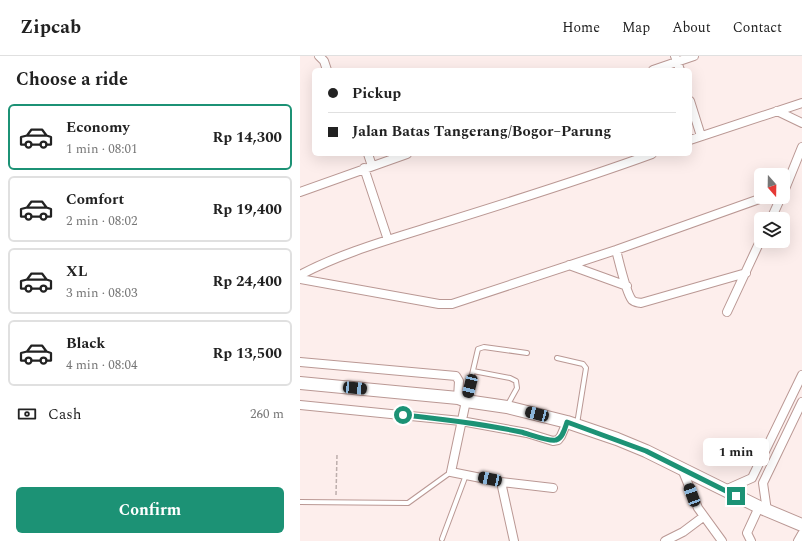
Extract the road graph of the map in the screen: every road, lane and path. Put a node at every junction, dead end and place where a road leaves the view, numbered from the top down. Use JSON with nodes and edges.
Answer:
{"nodes":[{"id":1,"x":319,"y":56,"type":"edge"},
{"id":2,"x":694,"y":56,"type":"edge"},
{"id":3,"x":678,"y":63,"type":"edge"},
{"id":4,"x":326,"y":68,"type":"edge"},
{"id":5,"x":660,"y":68,"type":"edge"},
{"id":6,"x":802,"y":103,"type":"edge"},
{"id":7,"x":692,"y":107,"type":"edge"},
{"id":8,"x":777,"y":111,"type":"junction"},
{"id":9,"x":802,"y":122,"type":"edge"},
{"id":10,"x":701,"y":136,"type":"junction"},
{"id":11,"x":692,"y":139,"type":"edge"},
{"id":12,"x":802,"y":147,"type":"edge"},
{"id":13,"x":369,"y":156,"type":"edge"},
{"id":14,"x":401,"y":156,"type":"edge"},
{"id":15,"x":647,"y":156,"type":"edge"},
{"id":16,"x":372,"y":166,"type":"junction"},
{"id":17,"x":364,"y":168,"type":"junction"},
{"id":18,"x":790,"y":176,"type":"edge"},
{"id":19,"x":300,"y":192,"type":"edge"},
{"id":20,"x":754,"y":201,"type":"edge"},
{"id":21,"x":388,"y":240,"type":"junction"},
{"id":22,"x":757,"y":248,"type":"edge"},
{"id":23,"x":616,"y":250,"type":"junction"},
{"id":24,"x":569,"y":265,"type":"junction"},
{"id":25,"x":746,"y":273,"type":"junction"},
{"id":26,"x":300,"y":275,"type":"edge"},
{"id":27,"x":300,"y":279,"type":"edge"},
{"id":28,"x":627,"y":286,"type":"junction"},
{"id":29,"x":727,"y":312,"type":"dead end"},
{"id":30,"x":527,"y":353,"type":"dead end"},
{"id":31,"x":557,"y":358,"type":"dead end"},
{"id":32,"x":300,"y":362,"type":"edge"},
{"id":33,"x":473,"y":371,"type":"junction"},
{"id":34,"x":802,"y":375,"type":"edge"},
{"id":35,"x":300,"y":383,"type":"edge"},
{"id":36,"x":462,"y":399,"type":"junction"},
{"id":37,"x":802,"y":402,"type":"edge"},
{"id":38,"x":300,"y":405,"type":"edge"},
{"id":39,"x":507,"y":407,"type":"junction"},
{"id":40,"x":461,"y":421,"type":"junction"},
{"id":41,"x":572,"y":424,"type":"junction"},
{"id":42,"x":337,"y":455,"type":"dead end"},
{"id":43,"x":682,"y":469,"type":"junction"},
{"id":44,"x":451,"y":472,"type":"junction"},
{"id":45,"x":466,"y":474,"type":"junction"},
{"id":46,"x":752,"y":478,"type":"junction"},
{"id":47,"x":501,"y":482,"type":"junction"},
{"id":48,"x":763,"y":483,"type":"junction"},
{"id":49,"x":553,"y":488,"type":"dead end"},
{"id":50,"x":725,"y":490,"type":"junction"},
{"id":51,"x":336,"y":501,"type":"junction"},
{"id":52,"x":300,"y":502,"type":"edge"},
{"id":53,"x":763,"y":509,"type":"junction"},
{"id":54,"x":703,"y":517,"type":"junction"},
{"id":55,"x":802,"y":525,"type":"edge"},
{"id":56,"x":802,"y":534,"type":"edge"},
{"id":57,"x":442,"y":539,"type":"dead end"},
{"id":58,"x":514,"y":541,"type":"edge"},
{"id":59,"x":665,"y":541,"type":"edge"},
{"id":60,"x":722,"y":541,"type":"edge"},
{"id":61,"x":751,"y":541,"type":"edge"},
{"id":62,"x":798,"y":541,"type":"edge"}],
"edges":[{"from":1,"to":4,"type":"street"},
{"from":2,"to":3,"type":"street"},
{"from":3,"to":5,"type":"street"},
{"from":6,"to":8,"type":"street"},
{"from":7,"to":10,"type":"street"},
{"from":8,"to":9,"type":"street"},
{"from":8,"to":10,"type":"street"},
{"from":10,"to":11,"type":"street"},
{"from":12,"to":18,"type":"street"},
{"from":13,"to":16,"type":"street"},
{"from":14,"to":16,"type":"street"},
{"from":15,"to":21,"type":"street"},
{"from":16,"to":17,"type":"street"},
{"from":17,"to":19,"type":"street"},
{"from":17,"to":21,"type":"street"},
{"from":20,"to":23,"type":"street"},
{"from":21,"to":26,"type":"street"},
{"from":22,"to":25,"type":"street"},
{"from":23,"to":24,"type":"street"},
{"from":23,"to":28,"type":"street"},
{"from":24,"to":27,"type":"street"},
{"from":24,"to":28,"type":"street"},
{"from":25,"to":28,"type":"street"},
{"from":25,"to":29,"type":"street"},
{"from":30,"to":33,"type":"lane"},
{"from":31,"to":41,"type":"lane"},
{"from":32,"to":36,"type":"street"},
{"from":33,"to":36,"type":"lane"},
{"from":33,"to":39,"type":"lane"},
{"from":34,"to":46,"type":"street"},
{"from":35,"to":36,"type":"main road"},
{"from":36,"to":39,"type":"main road"},
{"from":36,"to":40,"type":"street"},
{"from":37,"to":48,"type":"street"},
{"from":38,"to":40,"type":"street"},
{"from":39,"to":41,"type":"main road"},
{"from":40,"to":41,"type":"street"},
{"from":40,"to":44,"type":"street"},
{"from":41,"to":43,"type":"main road"},
{"from":42,"to":51,"type":"path"},
{"from":43,"to":50,"type":"main road"},
{"from":43,"to":54,"type":"street"},
{"from":44,"to":45,"type":"street"},
{"from":44,"to":51,"type":"lane"},
{"from":45,"to":47,"type":"street"},
{"from":45,"to":57,"type":"lane"},
{"from":46,"to":48,"type":"street"},
{"from":46,"to":50,"type":"street"},
{"from":47,"to":49,"type":"street"},
{"from":47,"to":58,"type":"street"},
{"from":48,"to":53,"type":"street"},
{"from":50,"to":53,"type":"main road"},
{"from":51,"to":52,"type":"lane"},
{"from":53,"to":55,"type":"main road"},
{"from":53,"to":61,"type":"street"},
{"from":54,"to":59,"type":"street"},
{"from":54,"to":60,"type":"street"},
{"from":56,"to":62,"type":"street"}]}
